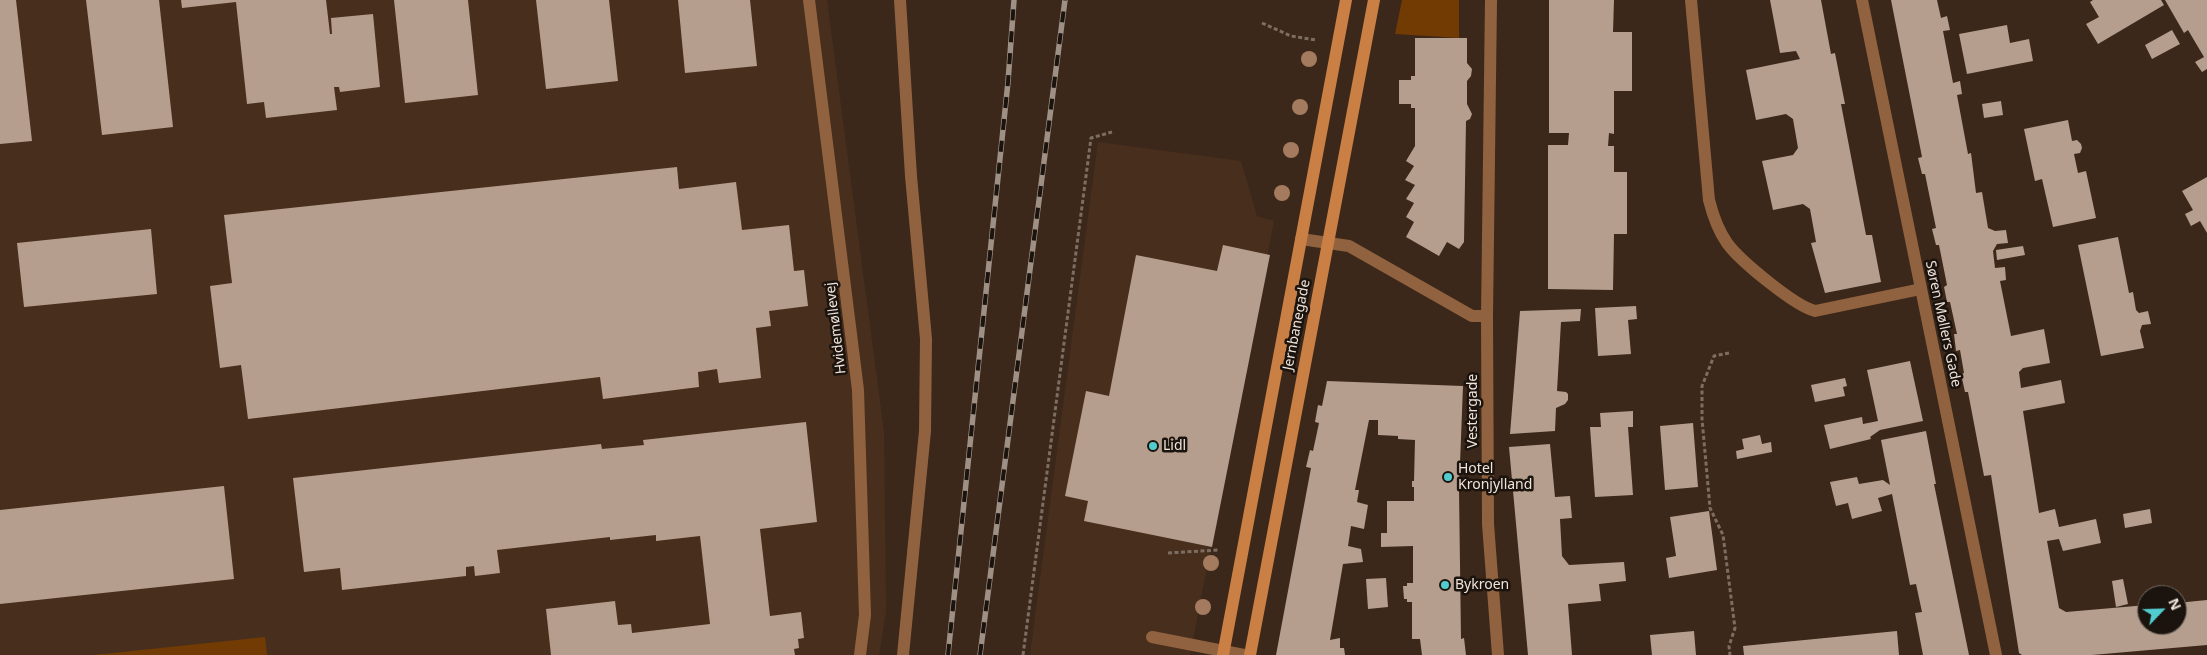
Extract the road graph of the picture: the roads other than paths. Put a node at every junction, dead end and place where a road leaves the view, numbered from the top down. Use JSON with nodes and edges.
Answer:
{"nodes":[{"id":1,"x":809,"y":0,"type":"edge"},
{"id":2,"x":900,"y":0,"type":"edge"},
{"id":3,"x":1346,"y":0,"type":"edge"},
{"id":4,"x":1374,"y":0,"type":"edge"},
{"id":5,"x":1491,"y":0,"type":"edge"},
{"id":6,"x":1691,"y":0,"type":"edge"},
{"id":7,"x":1862,"y":0,"type":"edge"},
{"id":8,"x":1302,"y":238,"type":"junction"},
{"id":9,"x":1327,"y":243,"type":"junction"},
{"id":10,"x":1921,"y":289,"type":"junction"},
{"id":11,"x":1487,"y":316,"type":"junction"},
{"id":12,"x":1152,"y":637,"type":"dead end"},
{"id":13,"x":1224,"y":653,"type":"edge"},
{"id":14,"x":860,"y":655,"type":"edge"},
{"id":15,"x":903,"y":655,"type":"edge"},
{"id":16,"x":1244,"y":655,"type":"edge"},
{"id":17,"x":1250,"y":655,"type":"edge"},
{"id":18,"x":1498,"y":655,"type":"edge"},
{"id":19,"x":1996,"y":655,"type":"edge"}],
"edges":[{"from":1,"to":14,"type":"street","name":"Hvidemøllevej"},
{"from":2,"to":15,"type":"street"},
{"from":3,"to":8,"type":"main road","name":"Jernbanegade"},
{"from":4,"to":9,"type":"main road","name":"Jernbanegade"},
{"from":5,"to":11,"type":"street","name":"Vestergade"},
{"from":6,"to":10,"type":"street"},
{"from":7,"to":10,"type":"street","name":"Søren Møllers Gade"},
{"from":8,"to":9,"type":"street"},
{"from":8,"to":13,"type":"main road","name":"Jernbanegade"},
{"from":9,"to":11,"type":"street"},
{"from":9,"to":17,"type":"main road","name":"Jernbanegade"},
{"from":10,"to":19,"type":"street","name":"Søren Møllers Gade"},
{"from":11,"to":18,"type":"street","name":"Vestergade"},
{"from":12,"to":13,"type":"street"},
{"from":13,"to":16,"type":"street"}]}
